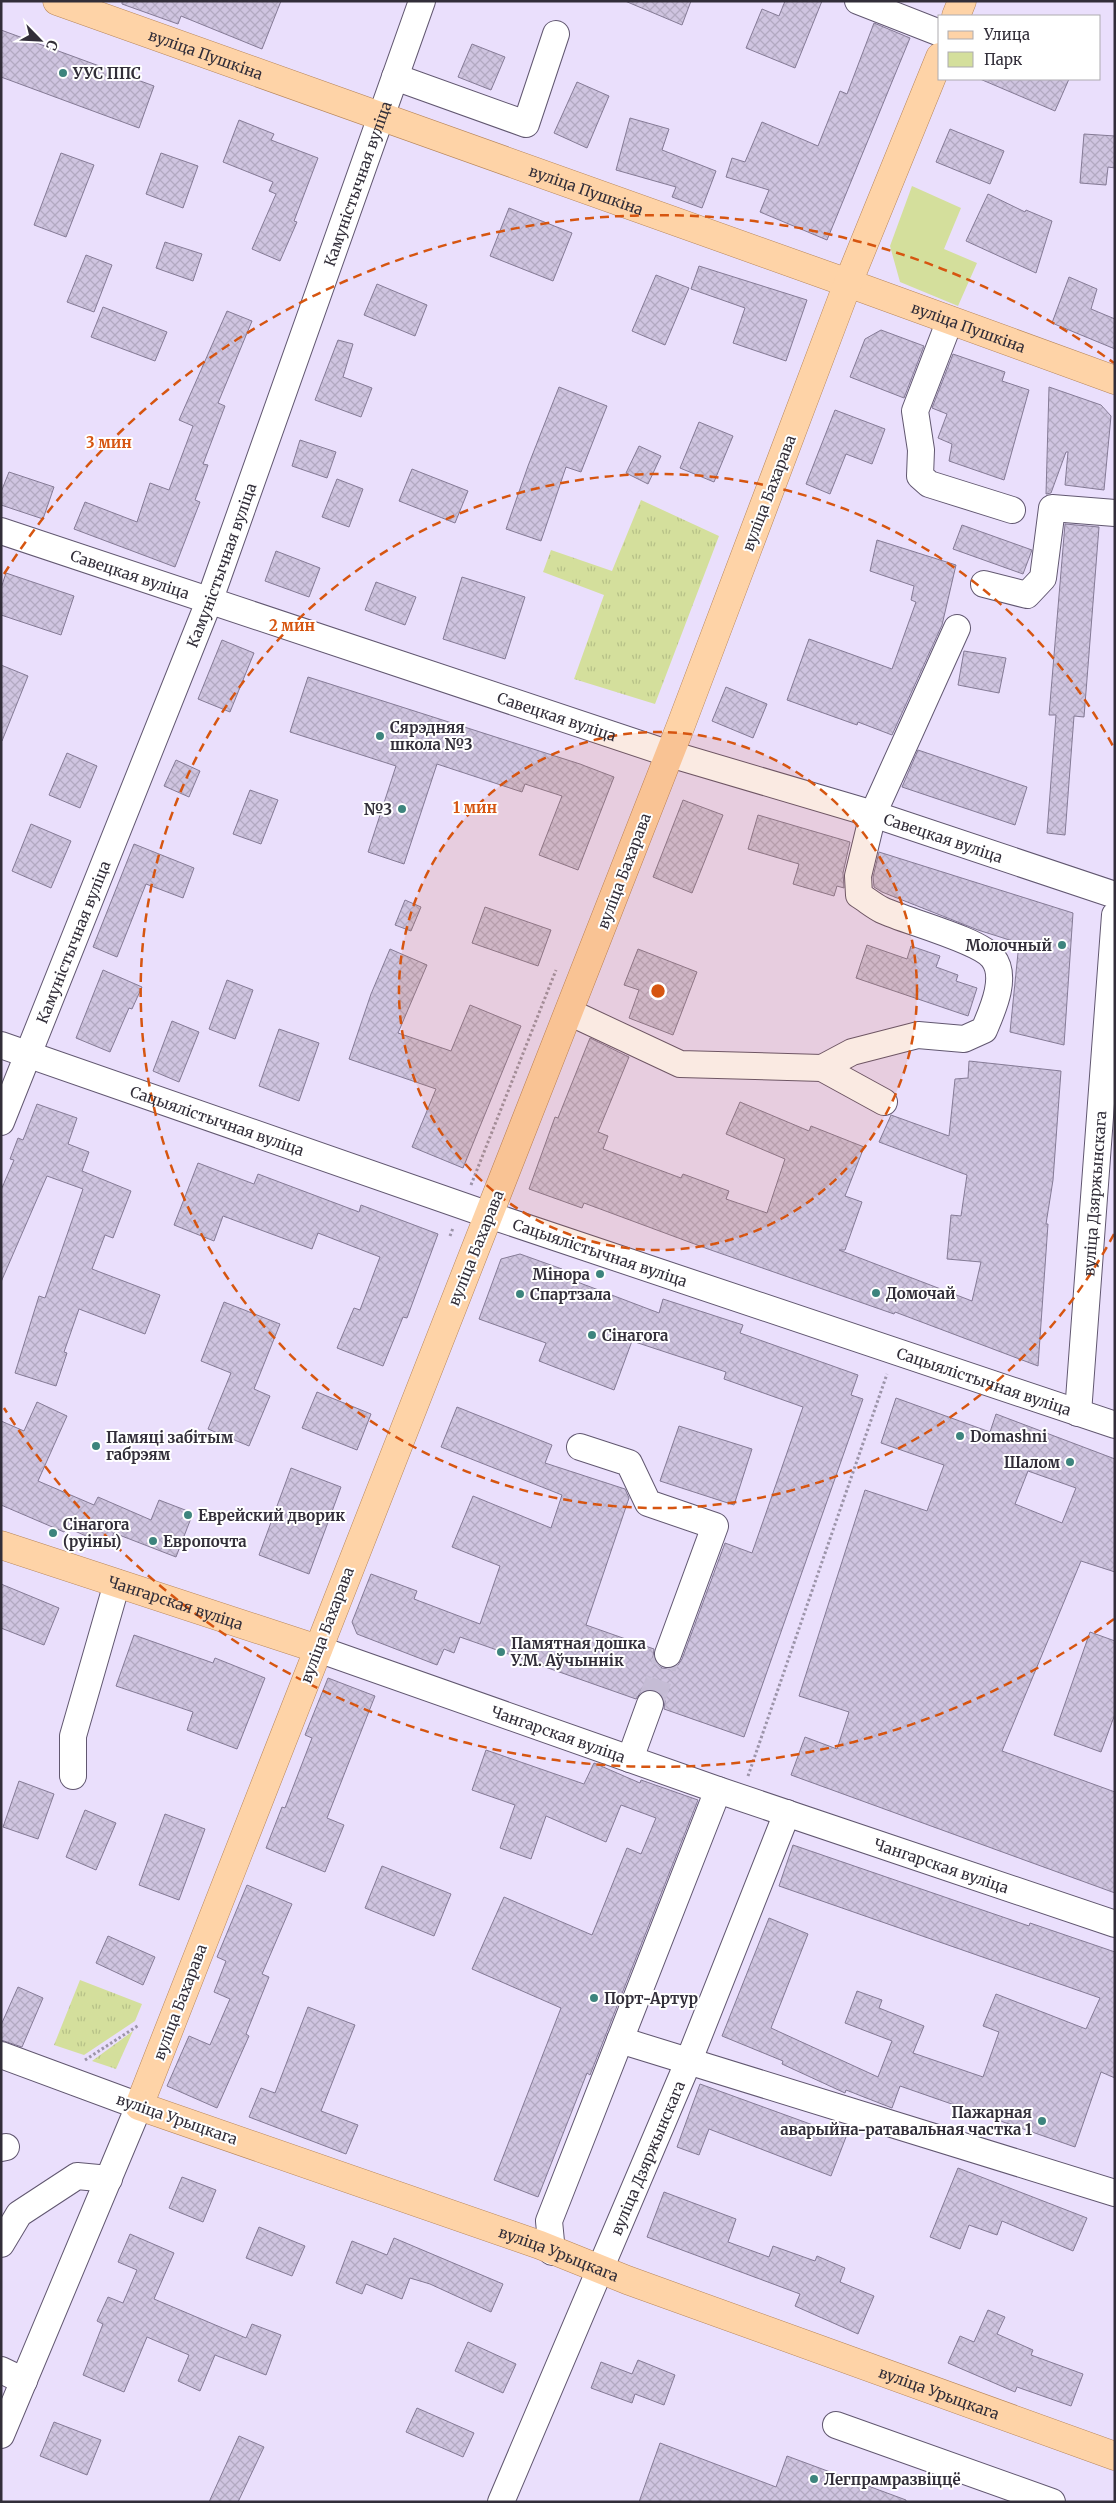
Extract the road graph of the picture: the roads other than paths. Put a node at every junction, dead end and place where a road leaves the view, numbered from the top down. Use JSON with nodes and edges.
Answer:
{"nodes":[{"id":1,"x":57,"y":1,"type":"edge"},
{"id":2,"x":422,"y":1,"type":"edge"},
{"id":3,"x":858,"y":1,"type":"edge"},
{"id":4,"x":962,"y":1,"type":"edge"},
{"id":5,"x":108,"y":10,"type":"edge"},
{"id":6,"x":956,"y":15,"type":"edge"},
{"id":7,"x":938,"y":32,"type":"edge"},
{"id":8,"x":556,"y":34,"type":"dead end"},
{"id":9,"x":938,"y":62,"type":"edge"},
{"id":10,"x":395,"y":77,"type":"junction"},
{"id":11,"x":382,"y":118,"type":"junction"},
{"id":12,"x":848,"y":283,"type":"junction"},
{"id":13,"x":950,"y":320,"type":"junction"},
{"id":14,"x":1115,"y":380,"type":"edge"},
{"id":15,"x":1012,"y":510,"type":"dead end"},
{"id":16,"x":1115,"y":513,"type":"edge"},
{"id":17,"x":1,"y":531,"type":"edge"},
{"id":18,"x":984,"y":584,"type":"dead end"},
{"id":19,"x":210,"y":599,"type":"junction"},
{"id":20,"x":957,"y":628,"type":"dead end"},
{"id":21,"x":670,"y":754,"type":"junction"},
{"id":22,"x":873,"y":814,"type":"junction"},
{"id":23,"x":1115,"y":895,"type":"edge"},
{"id":24,"x":1115,"y":915,"type":"edge"},
{"id":25,"x":568,"y":1012,"type":"junction"},
{"id":26,"x":1,"y":1045,"type":"edge"},
{"id":27,"x":28,"y":1055,"type":"junction"},
{"id":28,"x":822,"y":1068,"type":"junction"},
{"id":29,"x":884,"y":1102,"type":"dead end"},
{"id":30,"x":1,"y":1122,"type":"edge"},
{"id":31,"x":489,"y":1216,"type":"junction"},
{"id":32,"x":1078,"y":1413,"type":"junction"},
{"id":33,"x":1115,"y":1425,"type":"edge"},
{"id":34,"x":580,"y":1447,"type":"dead end"},
{"id":35,"x":1,"y":1545,"type":"edge"},
{"id":36,"x":117,"y":1583,"type":"junction"},
{"id":37,"x":318,"y":1649,"type":"junction"},
{"id":38,"x":668,"y":1654,"type":"tunnel mouth"},
{"id":39,"x":650,"y":1704,"type":"tunnel mouth"},
{"id":40,"x":630,"y":1759,"type":"junction"},
{"id":41,"x":73,"y":1776,"type":"dead end"},
{"id":42,"x":730,"y":1793,"type":"junction"},
{"id":43,"x":787,"y":1813,"type":"junction"},
{"id":44,"x":1115,"y":1924,"type":"edge"},
{"id":45,"x":620,"y":2040,"type":"junction"},
{"id":46,"x":1,"y":2055,"type":"edge"},
{"id":47,"x":689,"y":2060,"type":"junction"},
{"id":48,"x":139,"y":2106,"type":"junction"},
{"id":49,"x":109,"y":2179,"type":"junction"},
{"id":50,"x":1115,"y":2193,"type":"edge"},
{"id":51,"x":1,"y":2244,"type":"edge"},
{"id":52,"x":552,"y":2252,"type":"junction"},
{"id":53,"x":599,"y":2270,"type":"junction"},
{"id":54,"x":13,"y":2376,"type":"edge"},
{"id":55,"x":836,"y":2425,"type":"dead end"},
{"id":56,"x":3,"y":2426,"type":"edge"},
{"id":57,"x":1115,"y":2456,"type":"edge"},
{"id":58,"x":501,"y":2502,"type":"edge"},
{"id":59,"x":1052,"y":2502,"type":"edge"}],
"edges":[{"from":1,"to":5,"type":"main road","name":"вуліца Пушкіна"},
{"from":2,"to":10,"type":"street","name":"Камуністычная вуліца"},
{"from":3,"to":7,"type":"street"},
{"from":4,"to":6,"type":"main road"},
{"from":5,"to":11,"type":"main road","name":"вуліца Пушкіна"},
{"from":8,"to":10,"type":"street"},
{"from":9,"to":12,"type":"main road","name":"вуліца Бахарава"},
{"from":10,"to":11,"type":"street","name":"Камуністычная вуліца"},
{"from":11,"to":12,"type":"main road","name":"вуліца Пушкіна"},
{"from":11,"to":19,"type":"street","name":"Камуністычная вуліца"},
{"from":12,"to":13,"type":"main road","name":"вуліца Пушкіна"},
{"from":12,"to":21,"type":"main road","name":"вуліца Бахарава"},
{"from":13,"to":14,"type":"main road","name":"вуліца Пушкіна"},
{"from":13,"to":15,"type":"street"},
{"from":16,"to":18,"type":"street"},
{"from":17,"to":19,"type":"street","name":"Савецкая вуліца"},
{"from":19,"to":21,"type":"street","name":"Савецкая вуліца"},
{"from":19,"to":27,"type":"street","name":"Камуністычная вуліца"},
{"from":20,"to":22,"type":"street"},
{"from":21,"to":22,"type":"street","name":"Савецкая вуліца"},
{"from":21,"to":25,"type":"main road","name":"вуліца Бахарава"},
{"from":22,"to":23,"type":"street","name":"Савецкая вуліца"},
{"from":22,"to":28,"type":"street"},
{"from":24,"to":32,"type":"street","name":"вуліца Дзяржынскага"},
{"from":25,"to":28,"type":"street"},
{"from":25,"to":31,"type":"main road","name":"вуліца Бахарава"},
{"from":26,"to":27,"type":"street","name":"Сацыялістычная вуліца"},
{"from":27,"to":30,"type":"street","name":"Камуністычная вуліца"},
{"from":27,"to":31,"type":"street","name":"Сацыялістычная вуліца"},
{"from":28,"to":29,"type":"street"},
{"from":31,"to":32,"type":"street","name":"Сацыялістычная вуліца"},
{"from":31,"to":37,"type":"main road","name":"вуліца Бахарава"},
{"from":32,"to":33,"type":"street","name":"Сацыялістычная вуліца"},
{"from":34,"to":38,"type":"street"},
{"from":35,"to":36,"type":"main road","name":"Чангарская вуліца"},
{"from":36,"to":37,"type":"main road","name":"Чангарская вуліца"},
{"from":36,"to":41,"type":"street"},
{"from":37,"to":40,"type":"street","name":"Чангарская вуліца"},
{"from":37,"to":48,"type":"main road","name":"вуліца Бахарава"},
{"from":39,"to":40,"type":"street"},
{"from":40,"to":42,"type":"street","name":"Чангарская вуліца"},
{"from":42,"to":43,"type":"street","name":"Чангарская вуліца"},
{"from":42,"to":45,"type":"street"},
{"from":43,"to":44,"type":"street","name":"Чангарская вуліца"},
{"from":43,"to":47,"type":"street","name":"вуліца Дзяржынскага"},
{"from":45,"to":47,"type":"street"},
{"from":45,"to":52,"type":"street"},
{"from":46,"to":48,"type":"street","name":"вуліца Урыцкага"},
{"from":47,"to":50,"type":"street"},
{"from":47,"to":53,"type":"street","name":"вуліца Дзяржынскага"},
{"from":48,"to":49,"type":"street","name":"вуліца Бахарава"},
{"from":48,"to":52,"type":"main road","name":"вуліца Урыцкага"},
{"from":49,"to":51,"type":"street"},
{"from":49,"to":54,"type":"street","name":"вуліца Бахарава"},
{"from":52,"to":53,"type":"main road","name":"вуліца Урыцкага"},
{"from":53,"to":57,"type":"main road","name":"вуліца Урыцкага"},
{"from":53,"to":58,"type":"street","name":"вуліца Дзяржынскага"},
{"from":54,"to":56,"type":"street","name":"вуліца Бахарава"},
{"from":55,"to":59,"type":"street"}]}
